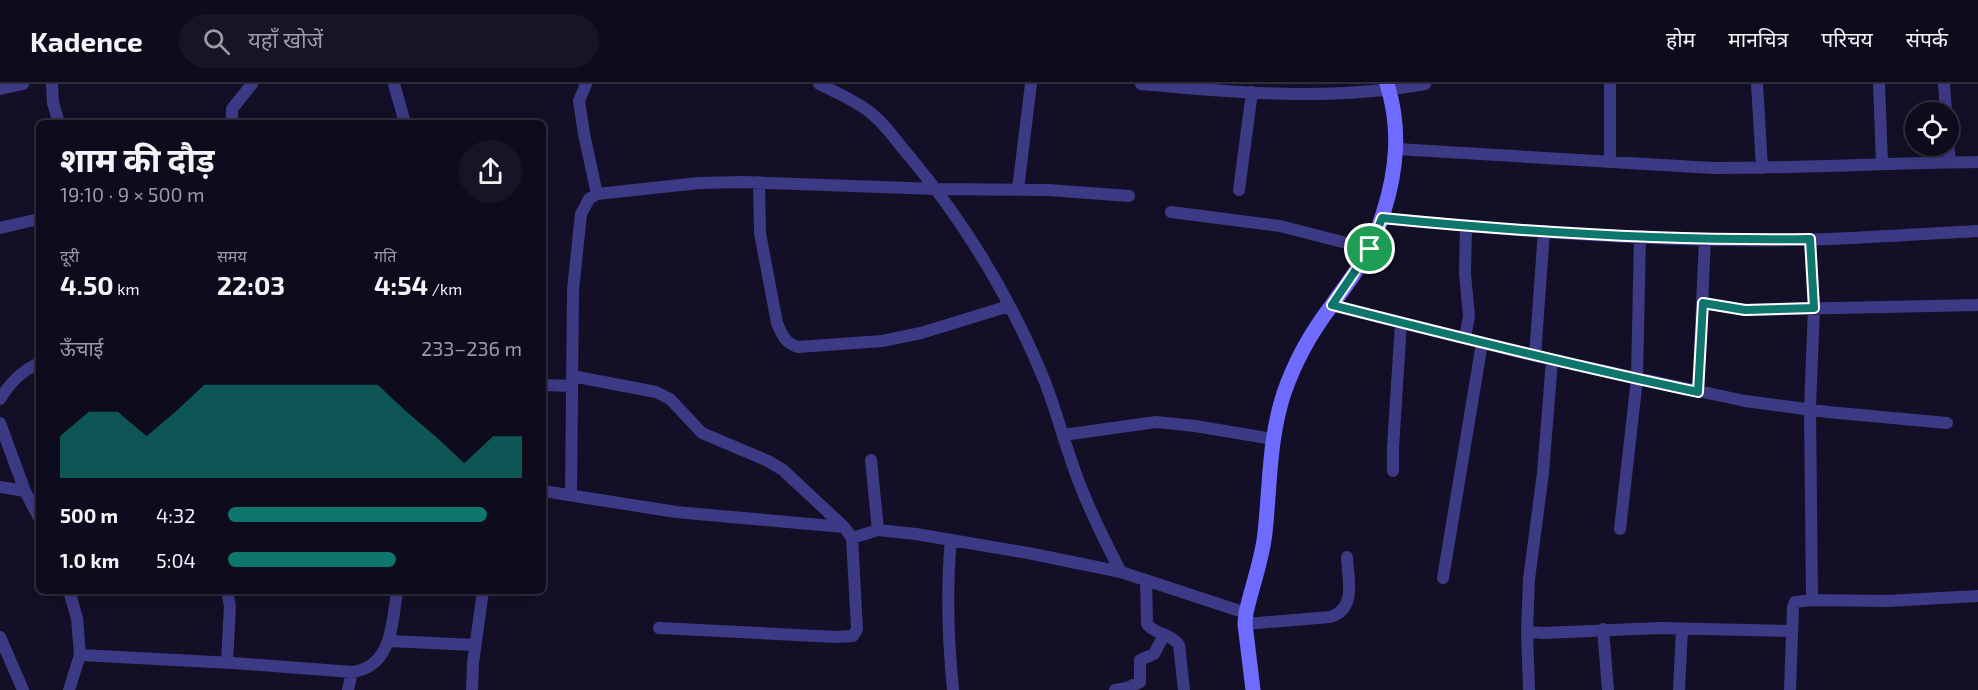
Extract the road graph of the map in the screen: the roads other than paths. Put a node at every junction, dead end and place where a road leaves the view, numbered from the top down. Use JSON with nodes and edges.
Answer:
{"nodes":[{"id":1,"x":23,"y":84,"type":"edge"},
{"id":2,"x":52,"y":84,"type":"edge"},
{"id":3,"x":252,"y":84,"type":"edge"},
{"id":4,"x":394,"y":84,"type":"edge"},
{"id":5,"x":586,"y":84,"type":"edge"},
{"id":6,"x":819,"y":84,"type":"edge"},
{"id":7,"x":1031,"y":84,"type":"edge"},
{"id":8,"x":1141,"y":84,"type":"edge"},
{"id":9,"x":1425,"y":84,"type":"edge"},
{"id":10,"x":1610,"y":84,"type":"edge"},
{"id":11,"x":1757,"y":84,"type":"edge"},
{"id":12,"x":1880,"y":84,"type":"edge"},
{"id":13,"x":1944,"y":84,"type":"edge"},
{"id":14,"x":1388,"y":87,"type":"edge"},
{"id":15,"x":0,"y":89,"type":"edge"},
{"id":16,"x":1252,"y":92,"type":"junction"},
{"id":17,"x":1945,"y":102,"type":"edge"},
{"id":18,"x":58,"y":120,"type":"edge"},
{"id":19,"x":232,"y":120,"type":"edge"},
{"id":20,"x":404,"y":120,"type":"edge"},
{"id":21,"x":1397,"y":149,"type":"junction"},
{"id":22,"x":1949,"y":156,"type":"edge"},
{"id":23,"x":1610,"y":162,"type":"junction"},
{"id":24,"x":1950,"y":162,"type":"junction"},
{"id":25,"x":1978,"y":162,"type":"edge"},
{"id":26,"x":1882,"y":163,"type":"junction"},
{"id":27,"x":1762,"y":168,"type":"junction"},
{"id":28,"x":759,"y":182,"type":"junction"},
{"id":29,"x":937,"y":189,"type":"junction"},
{"id":30,"x":1018,"y":189,"type":"junction"},
{"id":31,"x":1239,"y":190,"type":"dead end"},
{"id":32,"x":597,"y":194,"type":"junction"},
{"id":33,"x":1129,"y":196,"type":"dead end"},
{"id":34,"x":1171,"y":212,"type":"dead end"},
{"id":35,"x":1382,"y":218,"type":"junction"},
{"id":36,"x":36,"y":220,"type":"edge"},
{"id":37,"x":1466,"y":226,"type":"junction"},
{"id":38,"x":0,"y":228,"type":"edge"},
{"id":39,"x":1544,"y":231,"type":"junction"},
{"id":40,"x":1978,"y":231,"type":"edge"},
{"id":41,"x":1640,"y":236,"type":"junction"},
{"id":42,"x":1810,"y":239,"type":"junction"},
{"id":43,"x":1705,"y":240,"type":"junction"},
{"id":44,"x":1370,"y":249,"type":"junction"},
{"id":45,"x":1703,"y":303,"type":"junction"},
{"id":46,"x":1332,"y":305,"type":"junction"},
{"id":47,"x":1978,"y":305,"type":"edge"},
{"id":48,"x":1009,"y":306,"type":"junction"},
{"id":49,"x":1814,"y":308,"type":"junction"},
{"id":50,"x":1401,"y":322,"type":"junction"},
{"id":51,"x":1465,"y":338,"type":"junction"},
{"id":52,"x":1482,"y":343,"type":"junction"},
{"id":53,"x":1535,"y":357,"type":"junction"},
{"id":54,"x":1552,"y":360,"type":"junction"},
{"id":55,"x":36,"y":364,"type":"edge"},
{"id":56,"x":1637,"y":379,"type":"junction"},
{"id":57,"x":572,"y":381,"type":"junction"},
{"id":58,"x":546,"y":385,"type":"edge"},
{"id":59,"x":1698,"y":392,"type":"junction"},
{"id":60,"x":0,"y":399,"type":"edge"},
{"id":61,"x":1810,"y":408,"type":"junction"},
{"id":62,"x":0,"y":423,"type":"edge"},
{"id":63,"x":1947,"y":423,"type":"dead end"},
{"id":64,"x":1063,"y":435,"type":"junction"},
{"id":65,"x":1273,"y":439,"type":"junction"},
{"id":66,"x":871,"y":460,"type":"dead end"},
{"id":67,"x":1393,"y":471,"type":"dead end"},
{"id":68,"x":0,"y":487,"type":"edge"},
{"id":69,"x":25,"y":491,"type":"junction"},
{"id":70,"x":546,"y":491,"type":"edge"},
{"id":71,"x":571,"y":495,"type":"junction"},
{"id":72,"x":36,"y":512,"type":"edge"},
{"id":73,"x":844,"y":526,"type":"junction"},
{"id":74,"x":1620,"y":529,"type":"dead end"},
{"id":75,"x":878,"y":530,"type":"junction"},
{"id":76,"x":852,"y":538,"type":"junction"},
{"id":77,"x":951,"y":540,"type":"junction"},
{"id":78,"x":1347,"y":557,"type":"dead end"},
{"id":79,"x":1121,"y":572,"type":"junction"},
{"id":80,"x":1443,"y":578,"type":"dead end"},
{"id":81,"x":1146,"y":580,"type":"junction"},
{"id":82,"x":70,"y":594,"type":"edge"},
{"id":83,"x":228,"y":594,"type":"edge"},
{"id":84,"x":397,"y":594,"type":"edge"},
{"id":85,"x":483,"y":594,"type":"edge"},
{"id":86,"x":1978,"y":596,"type":"edge"},
{"id":87,"x":1812,"y":600,"type":"junction"},
{"id":88,"x":1246,"y":619,"type":"junction"},
{"id":89,"x":659,"y":628,"type":"dead end"},
{"id":90,"x":1603,"y":629,"type":"junction"},
{"id":91,"x":1682,"y":629,"type":"junction"},
{"id":92,"x":1792,"y":631,"type":"junction"},
{"id":93,"x":1527,"y":632,"type":"junction"},
{"id":94,"x":1164,"y":635,"type":"junction"},
{"id":95,"x":0,"y":637,"type":"edge"},
{"id":96,"x":389,"y":641,"type":"junction"},
{"id":97,"x":475,"y":645,"type":"junction"},
{"id":98,"x":81,"y":655,"type":"junction"},
{"id":99,"x":227,"y":662,"type":"junction"},
{"id":100,"x":352,"y":672,"type":"junction"},
{"id":101,"x":23,"y":690,"type":"edge"},
{"id":102,"x":69,"y":690,"type":"edge"},
{"id":103,"x":348,"y":690,"type":"edge"},
{"id":104,"x":472,"y":690,"type":"edge"},
{"id":105,"x":953,"y":690,"type":"edge"},
{"id":106,"x":1115,"y":690,"type":"edge"},
{"id":107,"x":1184,"y":690,"type":"edge"},
{"id":108,"x":1253,"y":690,"type":"edge"},
{"id":109,"x":1529,"y":690,"type":"edge"},
{"id":110,"x":1608,"y":690,"type":"edge"},
{"id":111,"x":1679,"y":690,"type":"edge"},
{"id":112,"x":1790,"y":690,"type":"edge"}],
"edges":[{"from":1,"to":15,"type":"street"},
{"from":2,"to":18,"type":"street"},
{"from":3,"to":19,"type":"street"},
{"from":4,"to":20,"type":"street"},
{"from":5,"to":32,"type":"street"},
{"from":6,"to":29,"type":"street"},
{"from":7,"to":30,"type":"street"},
{"from":8,"to":16,"type":"street"},
{"from":9,"to":14,"type":"street"},
{"from":10,"to":23,"type":"street"},
{"from":11,"to":27,"type":"street"},
{"from":12,"to":26,"type":"street"},
{"from":13,"to":17,"type":"street"},
{"from":14,"to":16,"type":"street"},
{"from":14,"to":21,"type":"main road"},
{"from":16,"to":31,"type":"street"},
{"from":21,"to":23,"type":"street"},
{"from":21,"to":35,"type":"main road"},
{"from":22,"to":24,"type":"street"},
{"from":23,"to":27,"type":"street"},
{"from":24,"to":25,"type":"street"},
{"from":24,"to":26,"type":"street"},
{"from":26,"to":27,"type":"street"},
{"from":28,"to":29,"type":"street"},
{"from":28,"to":32,"type":"street"},
{"from":28,"to":48,"type":"street"},
{"from":29,"to":30,"type":"street"},
{"from":29,"to":48,"type":"street"},
{"from":30,"to":33,"type":"street"},
{"from":32,"to":57,"type":"street"},
{"from":34,"to":44,"type":"street"},
{"from":35,"to":37,"type":"street"},
{"from":35,"to":44,"type":"main road"},
{"from":36,"to":38,"type":"street"},
{"from":37,"to":39,"type":"street"},
{"from":37,"to":51,"type":"street"},
{"from":39,"to":41,"type":"street"},
{"from":39,"to":53,"type":"street"},
{"from":40,"to":42,"type":"street"},
{"from":41,"to":43,"type":"street"},
{"from":41,"to":56,"type":"street"},
{"from":42,"to":43,"type":"street"},
{"from":42,"to":49,"type":"street"},
{"from":43,"to":45,"type":"street"},
{"from":44,"to":46,"type":"main road"},
{"from":45,"to":49,"type":"street"},
{"from":45,"to":59,"type":"street"},
{"from":46,"to":50,"type":"street"},
{"from":46,"to":65,"type":"main road"},
{"from":47,"to":49,"type":"street"},
{"from":48,"to":64,"type":"street"},
{"from":49,"to":61,"type":"street"},
{"from":50,"to":51,"type":"street"},
{"from":50,"to":67,"type":"street"},
{"from":51,"to":52,"type":"street"},
{"from":52,"to":53,"type":"street"},
{"from":52,"to":80,"type":"street"},
{"from":53,"to":54,"type":"street"},
{"from":54,"to":56,"type":"street"},
{"from":54,"to":93,"type":"street"},
{"from":55,"to":60,"type":"street"},
{"from":56,"to":59,"type":"street"},
{"from":56,"to":74,"type":"street"},
{"from":57,"to":58,"type":"street"},
{"from":57,"to":71,"type":"street"},
{"from":57,"to":73,"type":"street"},
{"from":59,"to":61,"type":"street"},
{"from":61,"to":63,"type":"street"},
{"from":61,"to":87,"type":"street"},
{"from":62,"to":69,"type":"street"},
{"from":64,"to":65,"type":"street"},
{"from":64,"to":79,"type":"street"},
{"from":65,"to":88,"type":"main road"},
{"from":66,"to":75,"type":"street"},
{"from":68,"to":69,"type":"street"},
{"from":69,"to":72,"type":"street"},
{"from":70,"to":71,"type":"street"},
{"from":71,"to":73,"type":"street"},
{"from":73,"to":76,"type":"street"},
{"from":75,"to":76,"type":"street"},
{"from":75,"to":77,"type":"street"},
{"from":76,"to":89,"type":"street"},
{"from":77,"to":79,"type":"street"},
{"from":77,"to":105,"type":"street"},
{"from":78,"to":88,"type":"street"},
{"from":79,"to":81,"type":"street"},
{"from":81,"to":88,"type":"street"},
{"from":81,"to":94,"type":"street"},
{"from":82,"to":98,"type":"street"},
{"from":83,"to":99,"type":"street"},
{"from":84,"to":96,"type":"street"},
{"from":85,"to":97,"type":"street"},
{"from":86,"to":87,"type":"street"},
{"from":87,"to":92,"type":"street"},
{"from":88,"to":108,"type":"main road"},
{"from":90,"to":91,"type":"street"},
{"from":90,"to":93,"type":"street"},
{"from":90,"to":110,"type":"street"},
{"from":91,"to":92,"type":"street"},
{"from":91,"to":111,"type":"street"},
{"from":92,"to":112,"type":"street"},
{"from":93,"to":109,"type":"street"},
{"from":94,"to":106,"type":"street"},
{"from":94,"to":107,"type":"street"},
{"from":95,"to":101,"type":"street"},
{"from":96,"to":97,"type":"street"},
{"from":96,"to":100,"type":"street"},
{"from":97,"to":104,"type":"street"},
{"from":98,"to":99,"type":"street"},
{"from":98,"to":102,"type":"street"},
{"from":99,"to":100,"type":"street"},
{"from":100,"to":103,"type":"street"}]}
